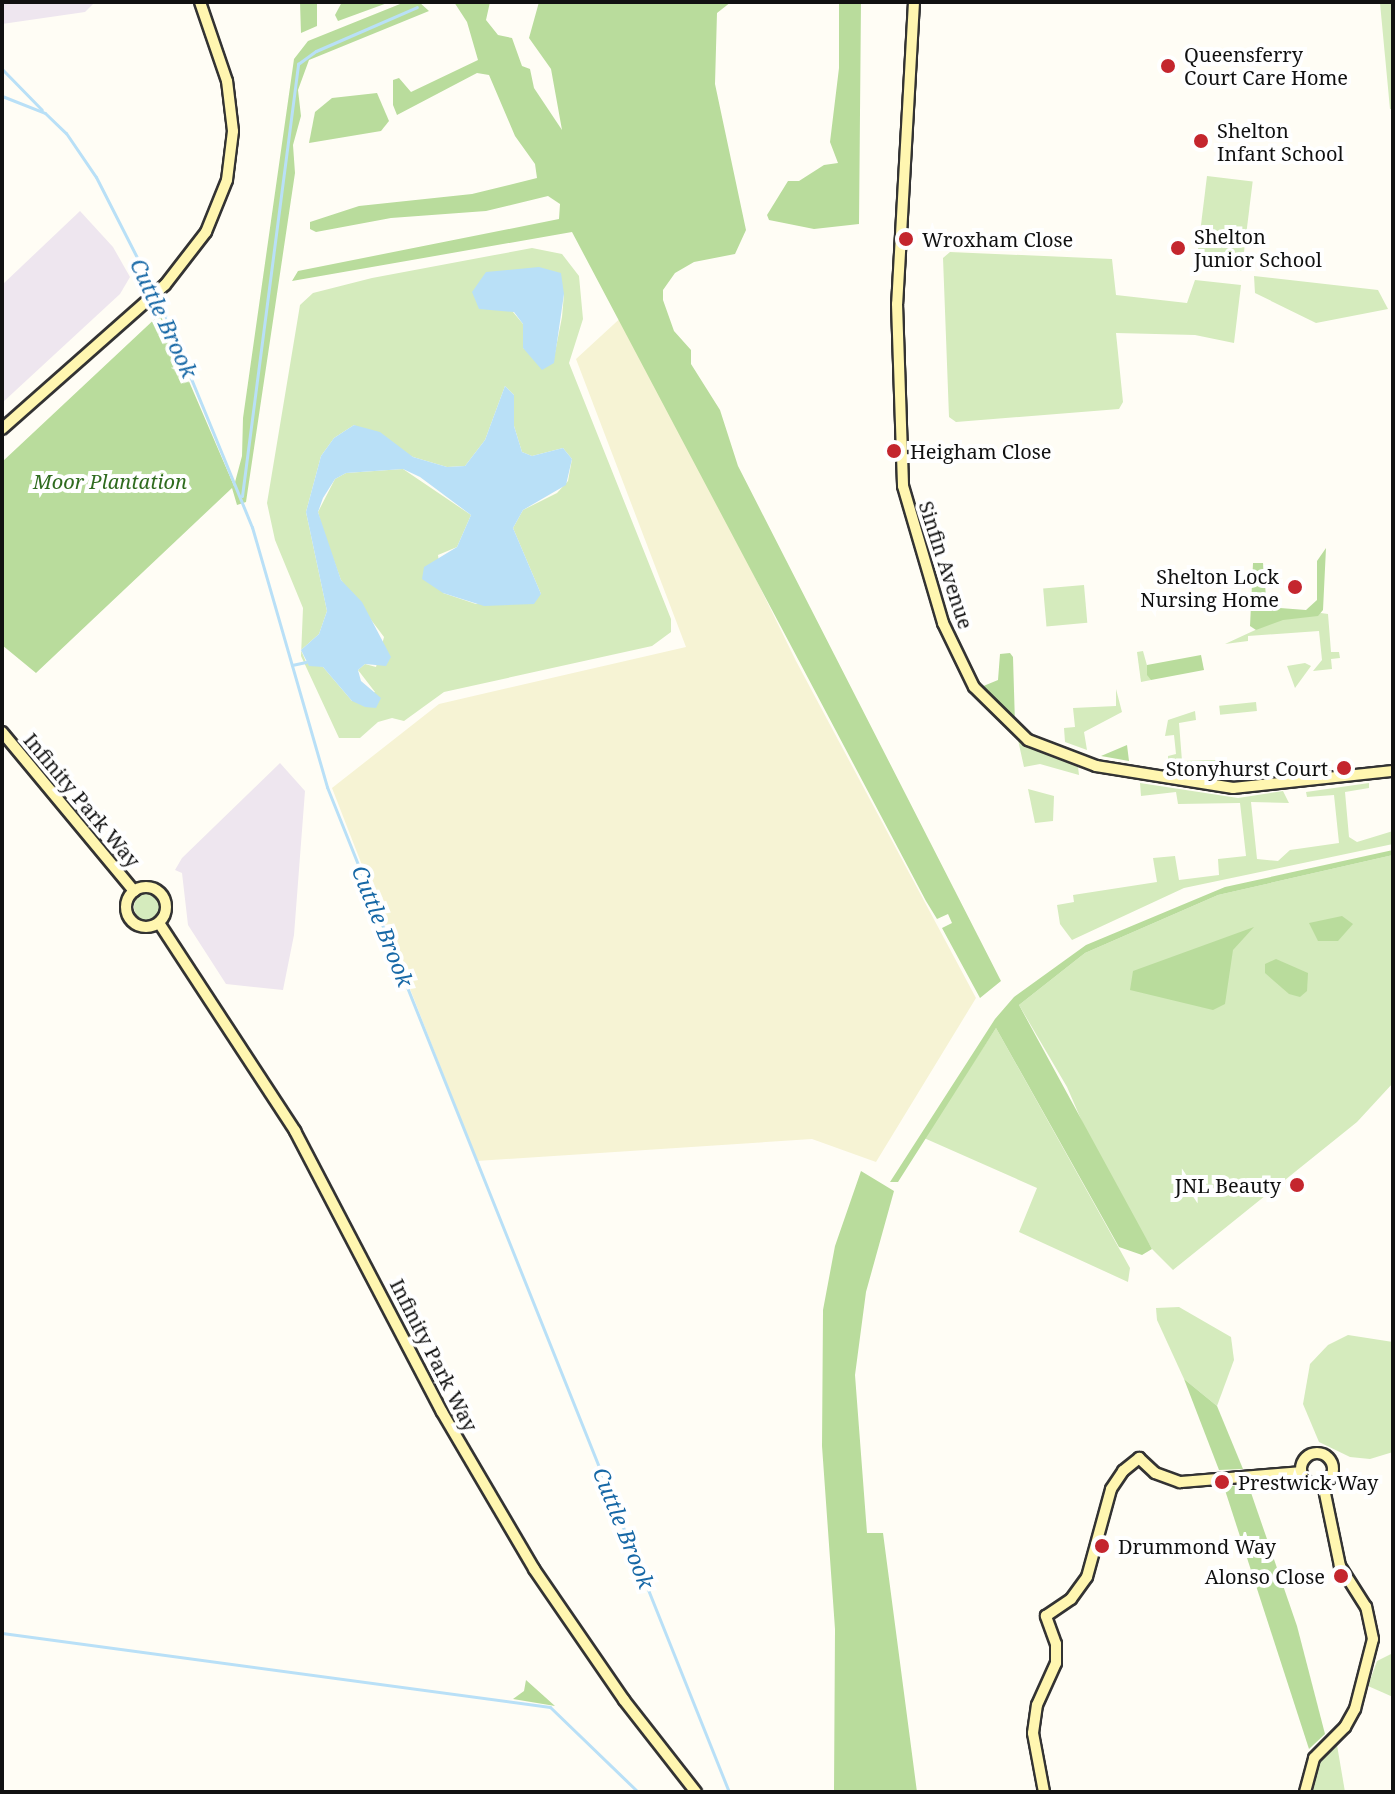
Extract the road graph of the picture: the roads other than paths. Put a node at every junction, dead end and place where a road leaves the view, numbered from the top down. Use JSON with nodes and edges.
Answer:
{"nodes":[{"id":1,"x":200,"y":2,"type":"edge"},
{"id":2,"x":914,"y":2,"type":"edge"},
{"id":3,"x":2,"y":429,"type":"edge"},
{"id":4,"x":2,"y":732,"type":"edge"},
{"id":5,"x":1393,"y":771,"type":"edge"},
{"id":6,"x":134,"y":891,"type":"junction"},
{"id":7,"x":159,"y":923,"type":"junction"},
{"id":8,"x":1301,"y":1472,"type":"junction"},
{"id":9,"x":1323,"y":1484,"type":"junction"},
{"id":10,"x":696,"y":1792,"type":"edge"},
{"id":11,"x":1044,"y":1792,"type":"edge"},
{"id":12,"x":1305,"y":1792,"type":"edge"}],
"edges":[{"from":1,"to":3,"type":"street"},
{"from":2,"to":5,"type":"street","name":"Sinfin Avenue"},
{"from":4,"to":6,"type":"street","name":"Infinity Park Way"},
{"from":6,"to":7,"type":"street"},
{"from":6,"to":7,"type":"street"},
{"from":7,"to":10,"type":"street","name":"Infinity Park Way"},
{"from":8,"to":9,"type":"street"},
{"from":8,"to":9,"type":"street"},
{"from":8,"to":11,"type":"street"},
{"from":9,"to":12,"type":"street"}]}
